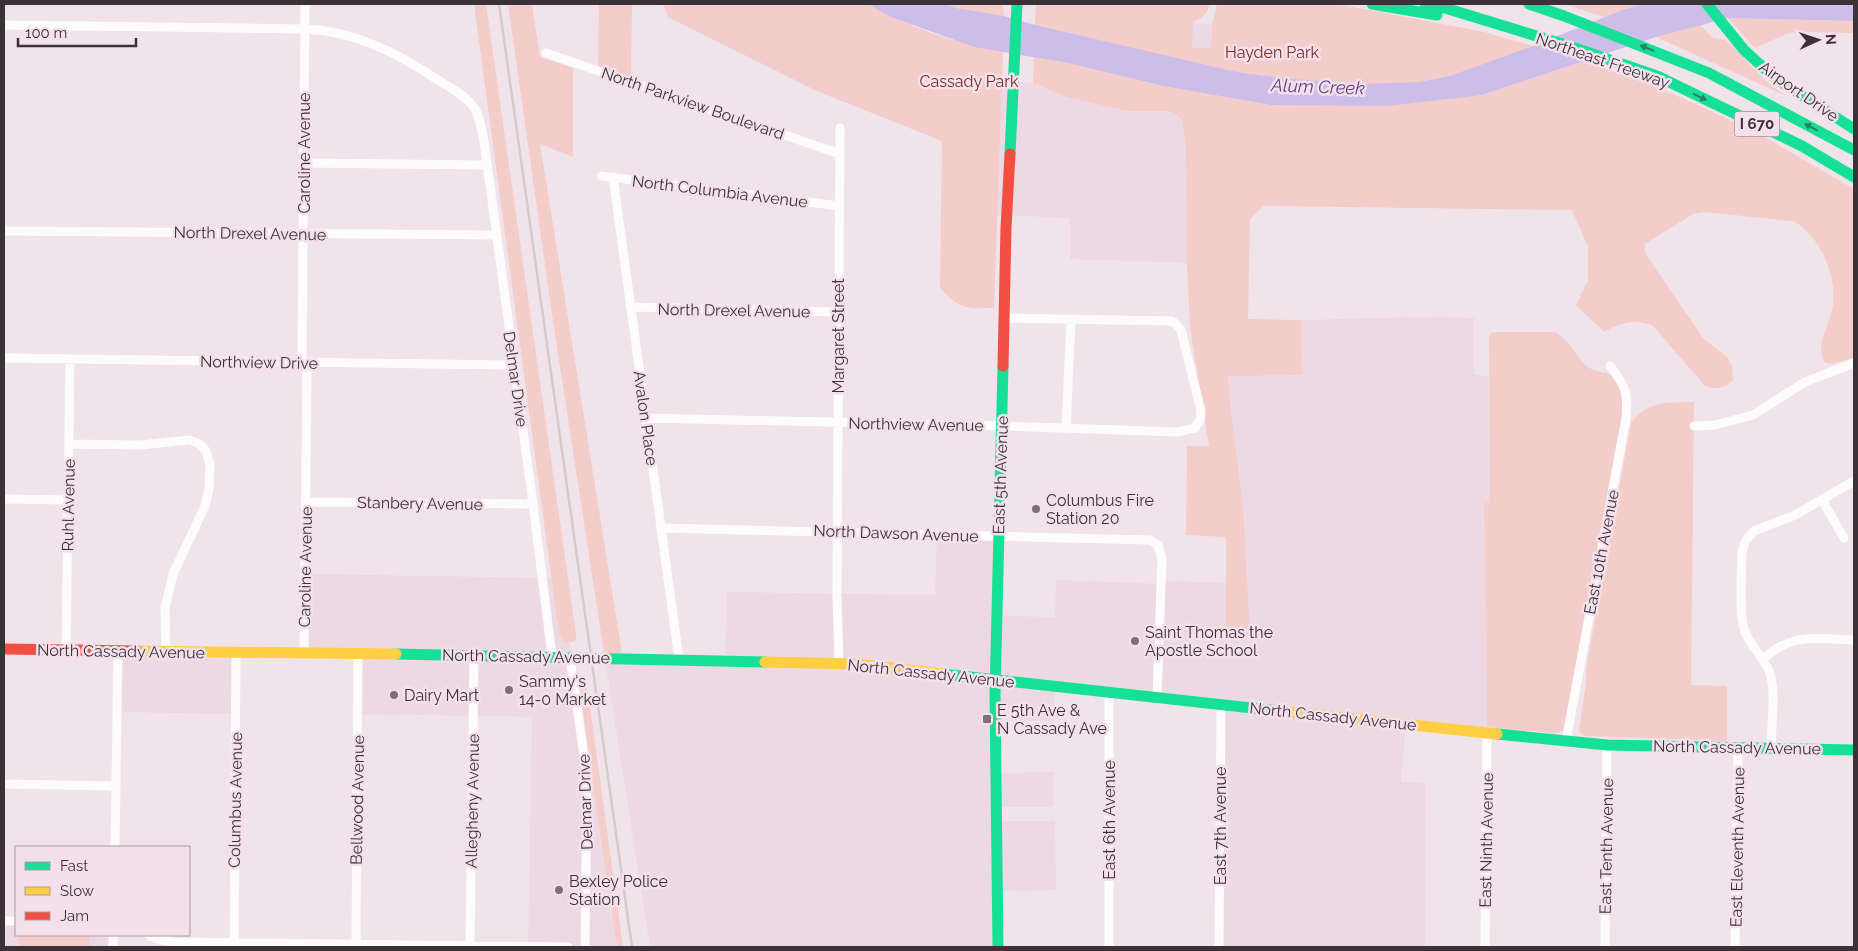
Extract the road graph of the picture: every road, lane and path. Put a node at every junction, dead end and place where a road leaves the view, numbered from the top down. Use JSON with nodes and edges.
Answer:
{"nodes":[{"id":1,"x":305,"y":4,"type":"edge"},
{"id":2,"x":1017,"y":4,"type":"edge"},
{"id":3,"x":1372,"y":4,"type":"edge"},
{"id":4,"x":1425,"y":4,"type":"edge"},
{"id":5,"x":1529,"y":4,"type":"edge"},
{"id":6,"x":1707,"y":4,"type":"edge"},
{"id":7,"x":4,"y":25,"type":"edge"},
{"id":8,"x":305,"y":29,"type":"junction"},
{"id":9,"x":1515,"y":30,"type":"junction"},
{"id":10,"x":546,"y":53,"type":"dead end"},
{"id":11,"x":840,"y":128,"type":"dead end"},
{"id":12,"x":1854,"y":129,"type":"edge"},
{"id":13,"x":1854,"y":150,"type":"edge"},
{"id":14,"x":840,"y":154,"type":"junction"},
{"id":15,"x":304,"y":163,"type":"junction"},
{"id":16,"x":487,"y":165,"type":"junction"},
{"id":17,"x":601,"y":176,"type":"dead end"},
{"id":18,"x":613,"y":177,"type":"junction"},
{"id":19,"x":1854,"y":177,"type":"edge"},
{"id":20,"x":840,"y":206,"type":"junction"},
{"id":21,"x":4,"y":231,"type":"edge"},
{"id":22,"x":304,"y":233,"type":"junction"},
{"id":23,"x":496,"y":236,"type":"junction"},
{"id":24,"x":630,"y":307,"type":"junction"},
{"id":25,"x":838,"y":312,"type":"junction"},
{"id":26,"x":1004,"y":318,"type":"junction"},
{"id":27,"x":1071,"y":319,"type":"junction"},
{"id":28,"x":4,"y":358,"type":"edge"},
{"id":29,"x":70,"y":360,"type":"junction"},
{"id":30,"x":305,"y":362,"type":"junction"},
{"id":31,"x":1854,"y":364,"type":"edge"},
{"id":32,"x":514,"y":365,"type":"junction"},
{"id":33,"x":1610,"y":366,"type":"dead end"},
{"id":34,"x":646,"y":418,"type":"junction"},
{"id":35,"x":838,"y":422,"type":"junction"},
{"id":36,"x":1002,"y":426,"type":"junction"},
{"id":37,"x":1694,"y":426,"type":"dead end"},
{"id":38,"x":1066,"y":429,"type":"junction"},
{"id":39,"x":69,"y":444,"type":"junction"},
{"id":40,"x":1854,"y":481,"type":"edge"},
{"id":41,"x":4,"y":499,"type":"edge"},
{"id":42,"x":68,"y":500,"type":"junction"},
{"id":43,"x":1822,"y":500,"type":"junction"},
{"id":44,"x":306,"y":502,"type":"junction"},
{"id":45,"x":533,"y":504,"type":"junction"},
{"id":46,"x":661,"y":528,"type":"junction"},
{"id":47,"x":837,"y":531,"type":"junction"},
{"id":48,"x":999,"y":536,"type":"junction"},
{"id":49,"x":1844,"y":538,"type":"dead end"},
{"id":50,"x":1854,"y":640,"type":"edge"},
{"id":51,"x":4,"y":649,"type":"edge"},
{"id":52,"x":66,"y":650,"type":"junction"},
{"id":53,"x":118,"y":651,"type":"junction"},
{"id":54,"x":166,"y":652,"type":"junction"},
{"id":55,"x":236,"y":652,"type":"junction"},
{"id":56,"x":304,"y":653,"type":"junction"},
{"id":57,"x":358,"y":653,"type":"junction"},
{"id":58,"x":474,"y":655,"type":"junction"},
{"id":59,"x":552,"y":656,"type":"junction"},
{"id":60,"x":570,"y":657,"type":"junction"},
{"id":61,"x":1763,"y":658,"type":"junction"},
{"id":62,"x":679,"y":659,"type":"junction"},
{"id":63,"x":839,"y":664,"type":"junction"},
{"id":64,"x":995,"y":680,"type":"junction"},
{"id":65,"x":1109,"y":693,"type":"junction"},
{"id":66,"x":1157,"y":698,"type":"junction"},
{"id":67,"x":1222,"y":704,"type":"junction"},
{"id":68,"x":1487,"y":733,"type":"junction"},
{"id":69,"x":1566,"y":741,"type":"junction"},
{"id":70,"x":1607,"y":745,"type":"junction"},
{"id":71,"x":1738,"y":748,"type":"junction"},
{"id":72,"x":1771,"y":748,"type":"junction"},
{"id":73,"x":1854,"y":750,"type":"edge"},
{"id":74,"x":4,"y":784,"type":"edge"},
{"id":75,"x":116,"y":786,"type":"junction"},
{"id":76,"x":115,"y":846,"type":"edge"},
{"id":77,"x":152,"y":936,"type":"edge"},
{"id":78,"x":234,"y":945,"type":"edge"},
{"id":79,"x":356,"y":946,"type":"edge"},
{"id":80,"x":470,"y":947,"type":"edge"},
{"id":81,"x":568,"y":947,"type":"edge"},
{"id":82,"x":585,"y":947,"type":"edge"},
{"id":83,"x":998,"y":947,"type":"edge"},
{"id":84,"x":1110,"y":947,"type":"edge"},
{"id":85,"x":1219,"y":947,"type":"edge"},
{"id":86,"x":1484,"y":947,"type":"edge"},
{"id":87,"x":1605,"y":947,"type":"edge"},
{"id":88,"x":1735,"y":947,"type":"edge"}],
"edges":[{"from":1,"to":8,"type":"street","name":"Caroline Avenue"},
{"from":2,"to":26,"type":"main road","name":"East 5th Avenue"},
{"from":3,"to":9,"type":"main road"},
{"from":4,"to":9,"type":"main road","name":"Northeast Freeway","number":"I 670"},
{"from":13,"to":5,"type":"main road","name":"Northeast Freeway","number":"I 670","one_way":true},
{"from":6,"to":12,"type":"main road","name":"Airport Drive"},
{"from":7,"to":8,"type":"street"},
{"from":8,"to":15,"type":"street","name":"Caroline Avenue"},
{"from":8,"to":16,"type":"street","name":"Delmar Drive"},
{"from":9,"to":19,"type":"main road","name":"Northeast Freeway","number":"I 670","one_way":true},
{"from":10,"to":14,"type":"street","name":"North Parkview Boulevard"},
{"from":11,"to":14,"type":"street","name":"Margaret Street"},
{"from":14,"to":20,"type":"street","name":"Margaret Street"},
{"from":15,"to":16,"type":"street"},
{"from":15,"to":22,"type":"street","name":"Caroline Avenue"},
{"from":16,"to":23,"type":"street","name":"Delmar Drive"},
{"from":17,"to":18,"type":"street","name":"North Columbia Avenue"},
{"from":18,"to":20,"type":"street","name":"North Columbia Avenue"},
{"from":18,"to":24,"type":"street","name":"Avalon Place"},
{"from":20,"to":25,"type":"street","name":"Margaret Street"},
{"from":21,"to":22,"type":"street","name":"North Drexel Avenue"},
{"from":22,"to":23,"type":"street","name":"North Drexel Avenue"},
{"from":22,"to":30,"type":"street","name":"Caroline Avenue"},
{"from":23,"to":32,"type":"street","name":"Delmar Drive"},
{"from":24,"to":25,"type":"street","name":"North Drexel Avenue"},
{"from":24,"to":34,"type":"street","name":"Avalon Place"},
{"from":25,"to":35,"type":"street","name":"Margaret Street"},
{"from":26,"to":27,"type":"street"},
{"from":26,"to":36,"type":"main road","name":"East 5th Avenue"},
{"from":27,"to":38,"type":"street"},
{"from":27,"to":38,"type":"street","name":"Northview Avenue"},
{"from":28,"to":29,"type":"street","name":"Northview Drive"},
{"from":29,"to":30,"type":"street","name":"Northview Drive"},
{"from":29,"to":39,"type":"street","name":"Ruhl Avenue"},
{"from":30,"to":32,"type":"street","name":"Northview Drive"},
{"from":30,"to":44,"type":"street","name":"Caroline Avenue"},
{"from":31,"to":37,"type":"street"},
{"from":32,"to":45,"type":"street","name":"Delmar Drive"},
{"from":33,"to":69,"type":"street","name":"East 10th Avenue"},
{"from":34,"to":35,"type":"street","name":"Northview Avenue"},
{"from":34,"to":46,"type":"street","name":"Avalon Place"},
{"from":35,"to":36,"type":"street","name":"Northview Avenue"},
{"from":35,"to":47,"type":"street","name":"Margaret Street"},
{"from":36,"to":38,"type":"street","name":"Northview Avenue"},
{"from":36,"to":48,"type":"main road","name":"East 5th Avenue"},
{"from":39,"to":42,"type":"street","name":"Ruhl Avenue"},
{"from":39,"to":54,"type":"street"},
{"from":40,"to":43,"type":"street"},
{"from":41,"to":42,"type":"street"},
{"from":42,"to":52,"type":"street","name":"Ruhl Avenue"},
{"from":43,"to":49,"type":"street"},
{"from":43,"to":61,"type":"street"},
{"from":44,"to":45,"type":"street","name":"Stanbery Avenue"},
{"from":44,"to":56,"type":"street","name":"Caroline Avenue"},
{"from":45,"to":59,"type":"street","name":"Delmar Drive"},
{"from":46,"to":47,"type":"street","name":"North Dawson Avenue"},
{"from":46,"to":62,"type":"street","name":"Avalon Place"},
{"from":47,"to":48,"type":"street","name":"North Dawson Avenue"},
{"from":47,"to":63,"type":"street","name":"Margaret Street"},
{"from":48,"to":64,"type":"main road","name":"East 5th Avenue"},
{"from":48,"to":66,"type":"street","name":"North Dawson Avenue"},
{"from":50,"to":61,"type":"street"},
{"from":51,"to":52,"type":"main road","name":"North Cassady Avenue"},
{"from":52,"to":53,"type":"main road","name":"North Cassady Avenue"},
{"from":53,"to":54,"type":"main road","name":"North Cassady Avenue"},
{"from":53,"to":75,"type":"street"},
{"from":54,"to":55,"type":"main road","name":"North Cassady Avenue"},
{"from":55,"to":56,"type":"main road","name":"North Cassady Avenue"},
{"from":55,"to":78,"type":"street","name":"Columbus Avenue"},
{"from":56,"to":57,"type":"main road","name":"North Cassady Avenue"},
{"from":57,"to":58,"type":"main road","name":"North Cassady Avenue"},
{"from":57,"to":79,"type":"street","name":"Bellwood Avenue"},
{"from":58,"to":59,"type":"main road","name":"North Cassady Avenue"},
{"from":58,"to":80,"type":"street","name":"Allegheny Avenue"},
{"from":59,"to":60,"type":"main road","name":"North Cassady Avenue"},
{"from":60,"to":62,"type":"main road","name":"North Cassady Avenue"},
{"from":60,"to":82,"type":"street","name":"Delmar Drive"},
{"from":61,"to":72,"type":"street"},
{"from":62,"to":63,"type":"main road","name":"North Cassady Avenue"},
{"from":63,"to":64,"type":"main road","name":"North Cassady Avenue"},
{"from":64,"to":65,"type":"main road","name":"North Cassady Avenue"},
{"from":64,"to":83,"type":"main road","name":"East 5th Avenue"},
{"from":65,"to":66,"type":"main road","name":"North Cassady Avenue"},
{"from":65,"to":84,"type":"street","name":"East 6th Avenue"},
{"from":66,"to":67,"type":"main road","name":"North Cassady Avenue"},
{"from":67,"to":68,"type":"main road","name":"North Cassady Avenue"},
{"from":67,"to":85,"type":"street","name":"East 7th Avenue"},
{"from":68,"to":69,"type":"main road","name":"North Cassady Avenue"},
{"from":68,"to":86,"type":"street","name":"East Ninth Avenue"},
{"from":69,"to":70,"type":"main road","name":"North Cassady Avenue"},
{"from":70,"to":71,"type":"main road","name":"North Cassady Avenue"},
{"from":70,"to":87,"type":"street","name":"East Tenth Avenue"},
{"from":71,"to":72,"type":"main road","name":"North Cassady Avenue"},
{"from":71,"to":88,"type":"street","name":"East Eleventh Avenue"},
{"from":72,"to":73,"type":"main road","name":"North Cassady Avenue"},
{"from":74,"to":75,"type":"street"},
{"from":75,"to":76,"type":"street"},
{"from":77,"to":78,"type":"street"},
{"from":78,"to":79,"type":"street"},
{"from":79,"to":80,"type":"street"},
{"from":80,"to":81,"type":"street"}]}
